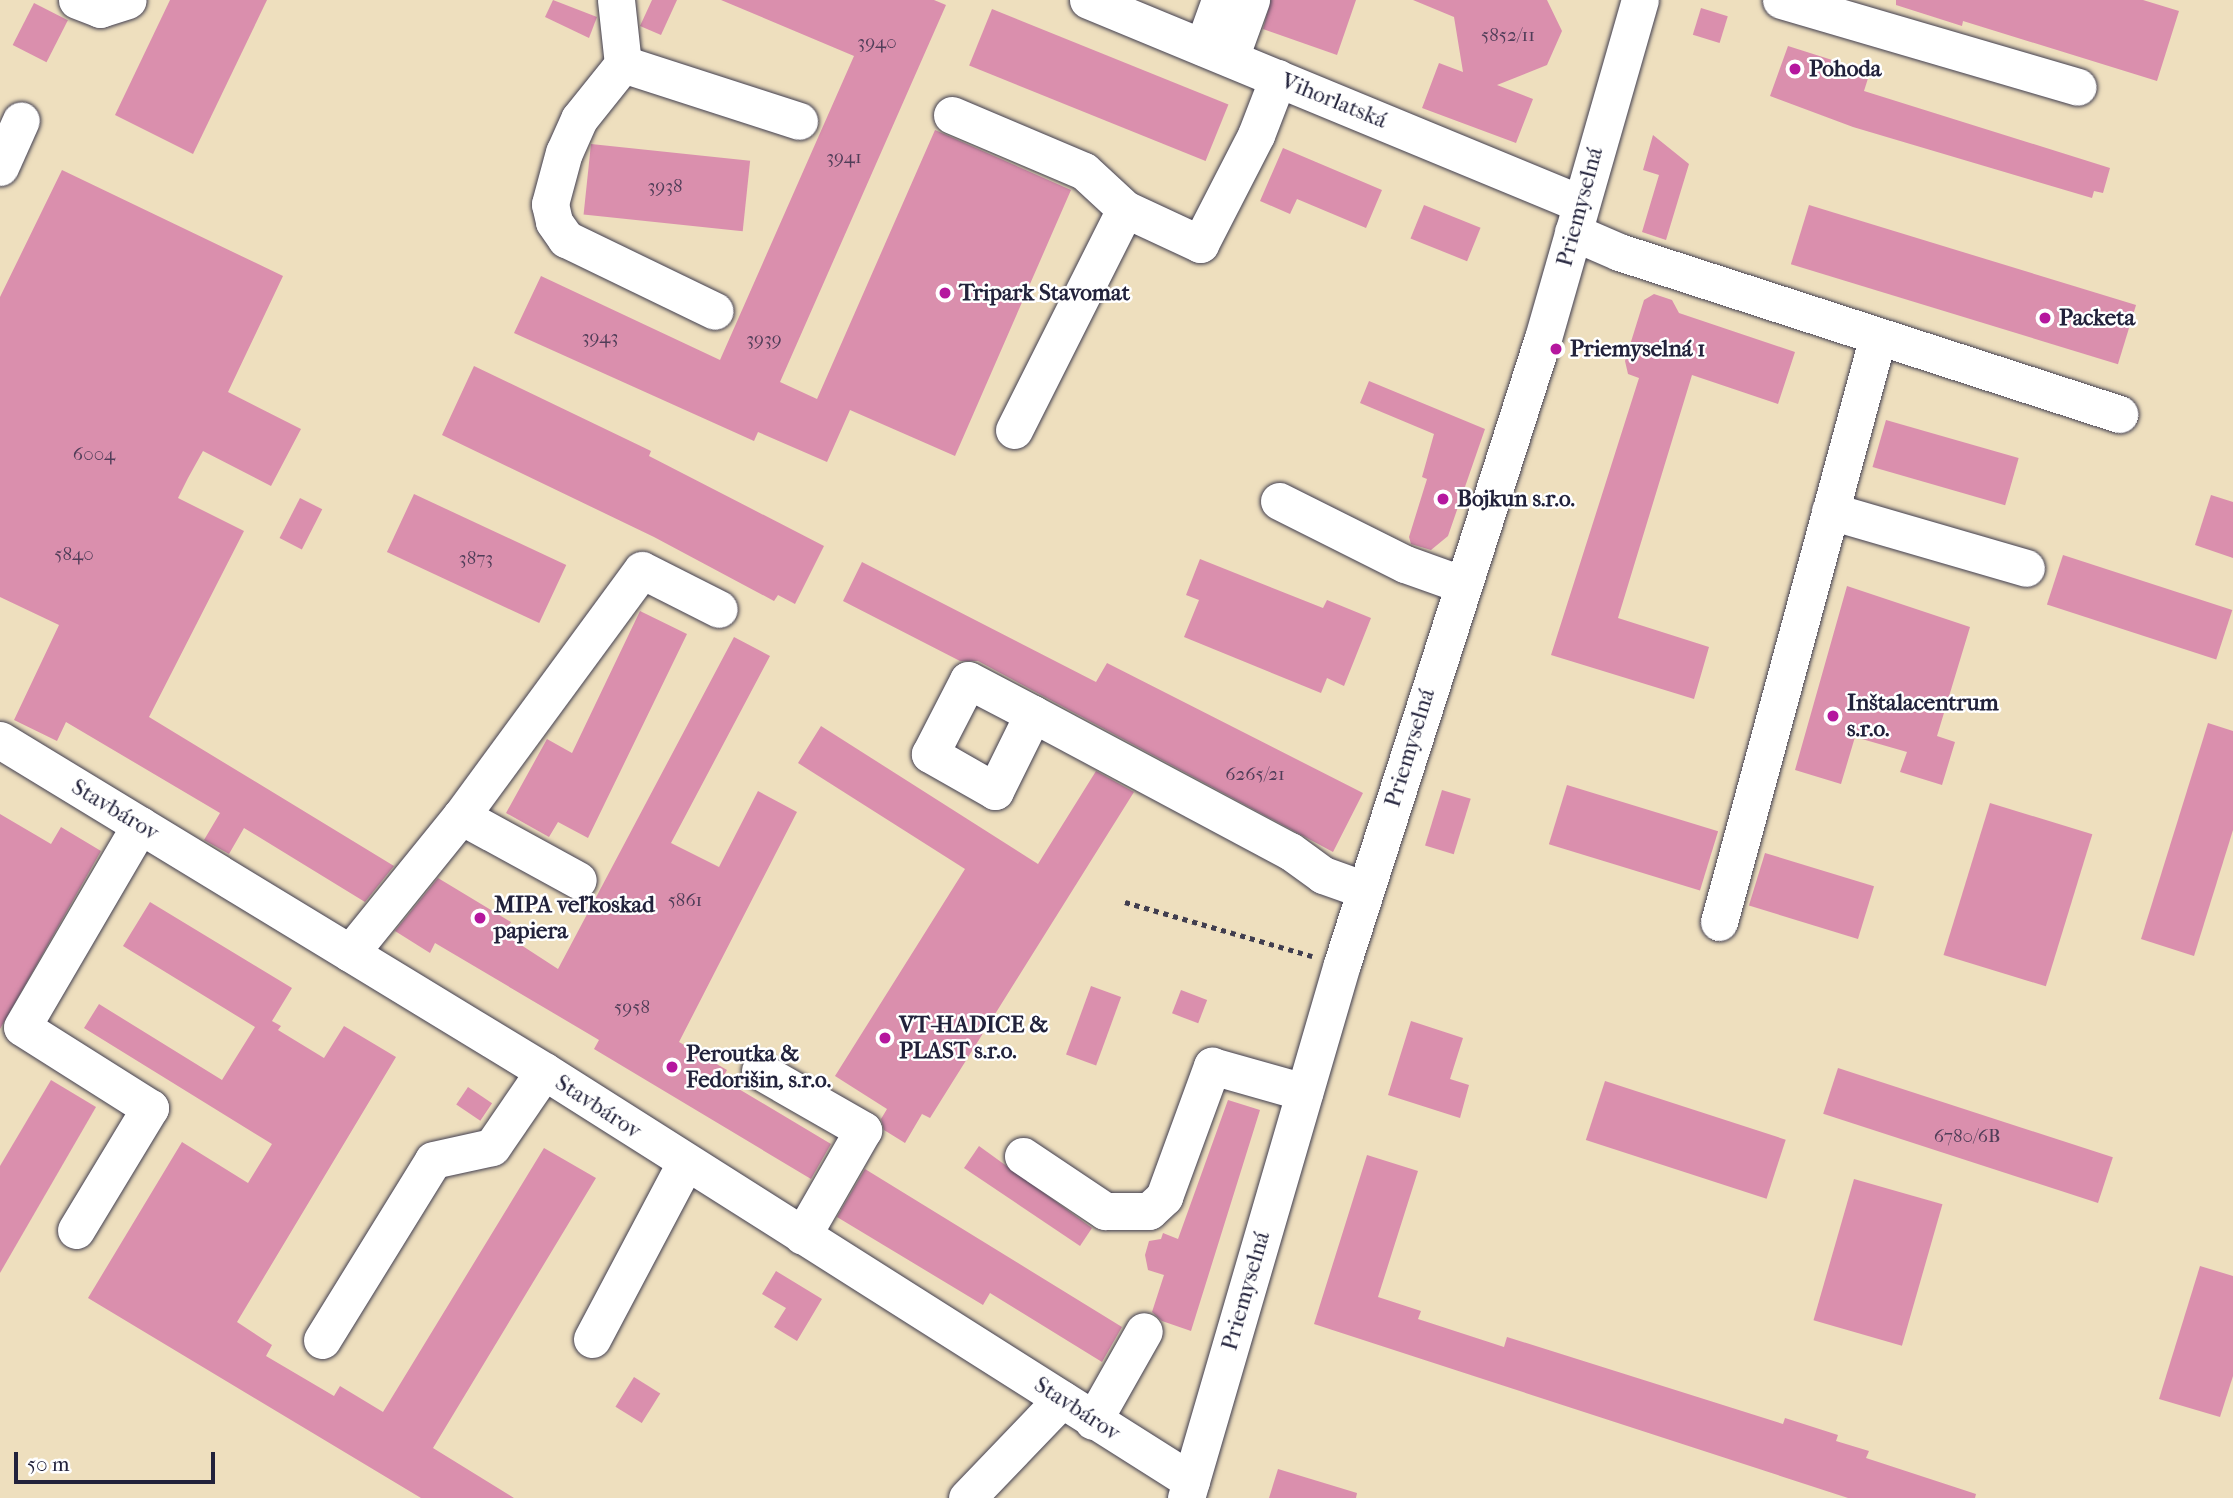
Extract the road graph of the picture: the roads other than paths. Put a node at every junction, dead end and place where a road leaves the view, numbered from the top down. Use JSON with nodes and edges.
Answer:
{"nodes":[{"id":1,"x":77,"y":0,"type":"edge"},
{"id":2,"x":128,"y":0,"type":"edge"},
{"id":3,"x":616,"y":0,"type":"edge"},
{"id":4,"x":1088,"y":0,"type":"edge"},
{"id":5,"x":1220,"y":0,"type":"edge"},
{"id":6,"x":1251,"y":0,"type":"edge"},
{"id":7,"x":1640,"y":0,"type":"edge"},
{"id":8,"x":1782,"y":0,"type":"edge"},
{"id":9,"x":1216,"y":53,"type":"junction"},
{"id":10,"x":623,"y":64,"type":"junction"},
{"id":11,"x":1278,"y":78,"type":"junction"},
{"id":12,"x":2078,"y":87,"type":"dead end"},
{"id":13,"x":952,"y":115,"type":"dead end"},
{"id":14,"x":21,"y":120,"type":"dead end"},
{"id":15,"x":799,"y":121,"type":"dead end"},
{"id":16,"x":0,"y":167,"type":"edge"},
{"id":17,"x":1125,"y":209,"type":"junction"},
{"id":18,"x":1576,"y":217,"type":"junction"},
{"id":19,"x":715,"y":311,"type":"dead end"},
{"id":20,"x":1878,"y":336,"type":"junction"},
{"id":21,"x":2119,"y":414,"type":"dead end"},
{"id":22,"x":1013,"y":430,"type":"dead end"},
{"id":23,"x":1279,"y":501,"type":"dead end"},
{"id":24,"x":1830,"y":511,"type":"junction"},
{"id":25,"x":2026,"y":568,"type":"dead end"},
{"id":26,"x":1461,"y":584,"type":"junction"},
{"id":27,"x":719,"y":608,"type":"dead end"},
{"id":28,"x":1033,"y":714,"type":"dead end"},
{"id":29,"x":0,"y":740,"type":"edge"},
{"id":30,"x":461,"y":816,"type":"junction"},
{"id":31,"x":140,"y":825,"type":"junction"},
{"id":32,"x":578,"y":880,"type":"dead end"},
{"id":33,"x":1365,"y":890,"type":"junction"},
{"id":34,"x":1718,"y":922,"type":"dead end"},
{"id":35,"x":350,"y":953,"type":"junction"},
{"id":36,"x":544,"y":1071,"type":"junction"},
{"id":37,"x":761,"y":1071,"type":"dead end"},
{"id":38,"x":1304,"y":1092,"type":"junction"},
{"id":39,"x":1023,"y":1156,"type":"dead end"},
{"id":40,"x":685,"y":1163,"type":"junction"},
{"id":41,"x":76,"y":1230,"type":"dead end"},
{"id":42,"x":802,"y":1236,"type":"junction"},
{"id":43,"x":1144,"y":1331,"type":"dead end"},
{"id":44,"x":592,"y":1339,"type":"dead end"},
{"id":45,"x":322,"y":1340,"type":"dead end"},
{"id":46,"x":1062,"y":1399,"type":"junction"},
{"id":47,"x":1093,"y":1421,"type":"junction"},
{"id":48,"x":1189,"y":1489,"type":"edge"},
{"id":49,"x":967,"y":1498,"type":"edge"}],
"edges":[{"from":1,"to":2,"type":"street"},
{"from":3,"to":10,"type":"street"},
{"from":4,"to":9,"type":"street","name":"Vihorlatská"},
{"from":5,"to":9,"type":"street"},
{"from":6,"to":9,"type":"street"},
{"from":7,"to":18,"type":"street","name":"Priemyselná"},
{"from":8,"to":12,"type":"street"},
{"from":9,"to":11,"type":"street","name":"Vihorlatská"},
{"from":10,"to":15,"type":"street"},
{"from":10,"to":19,"type":"street"},
{"from":11,"to":17,"type":"street"},
{"from":11,"to":18,"type":"street","name":"Vihorlatská"},
{"from":13,"to":17,"type":"street"},
{"from":14,"to":16,"type":"street"},
{"from":17,"to":22,"type":"street"},
{"from":18,"to":20,"type":"street","name":"Vihorlatská"},
{"from":18,"to":26,"type":"street","name":"Priemyselná"},
{"from":20,"to":21,"type":"street","name":"Vihorlatská"},
{"from":20,"to":24,"type":"street"},
{"from":23,"to":26,"type":"street"},
{"from":24,"to":25,"type":"street"},
{"from":24,"to":34,"type":"street"},
{"from":26,"to":33,"type":"street","name":"Priemyselná"},
{"from":27,"to":30,"type":"street"},
{"from":28,"to":33,"type":"street"},
{"from":29,"to":31,"type":"street","name":"Stavbárov"},
{"from":30,"to":32,"type":"street"},
{"from":30,"to":35,"type":"street"},
{"from":31,"to":35,"type":"street","name":"Stavbárov"},
{"from":31,"to":41,"type":"street"},
{"from":33,"to":38,"type":"street","name":"Priemyselná"},
{"from":35,"to":36,"type":"street","name":"Stavbárov"},
{"from":36,"to":40,"type":"street","name":"Stavbárov"},
{"from":36,"to":45,"type":"street"},
{"from":37,"to":42,"type":"street"},
{"from":38,"to":39,"type":"street"},
{"from":38,"to":48,"type":"street","name":"Priemyselná"},
{"from":40,"to":42,"type":"street","name":"Stavbárov"},
{"from":40,"to":44,"type":"street"},
{"from":42,"to":46,"type":"street","name":"Stavbárov"},
{"from":43,"to":47,"type":"street"},
{"from":46,"to":47,"type":"street","name":"Stavbárov"},
{"from":46,"to":49,"type":"street"},
{"from":47,"to":48,"type":"street","name":"Stavbárov"}]}
